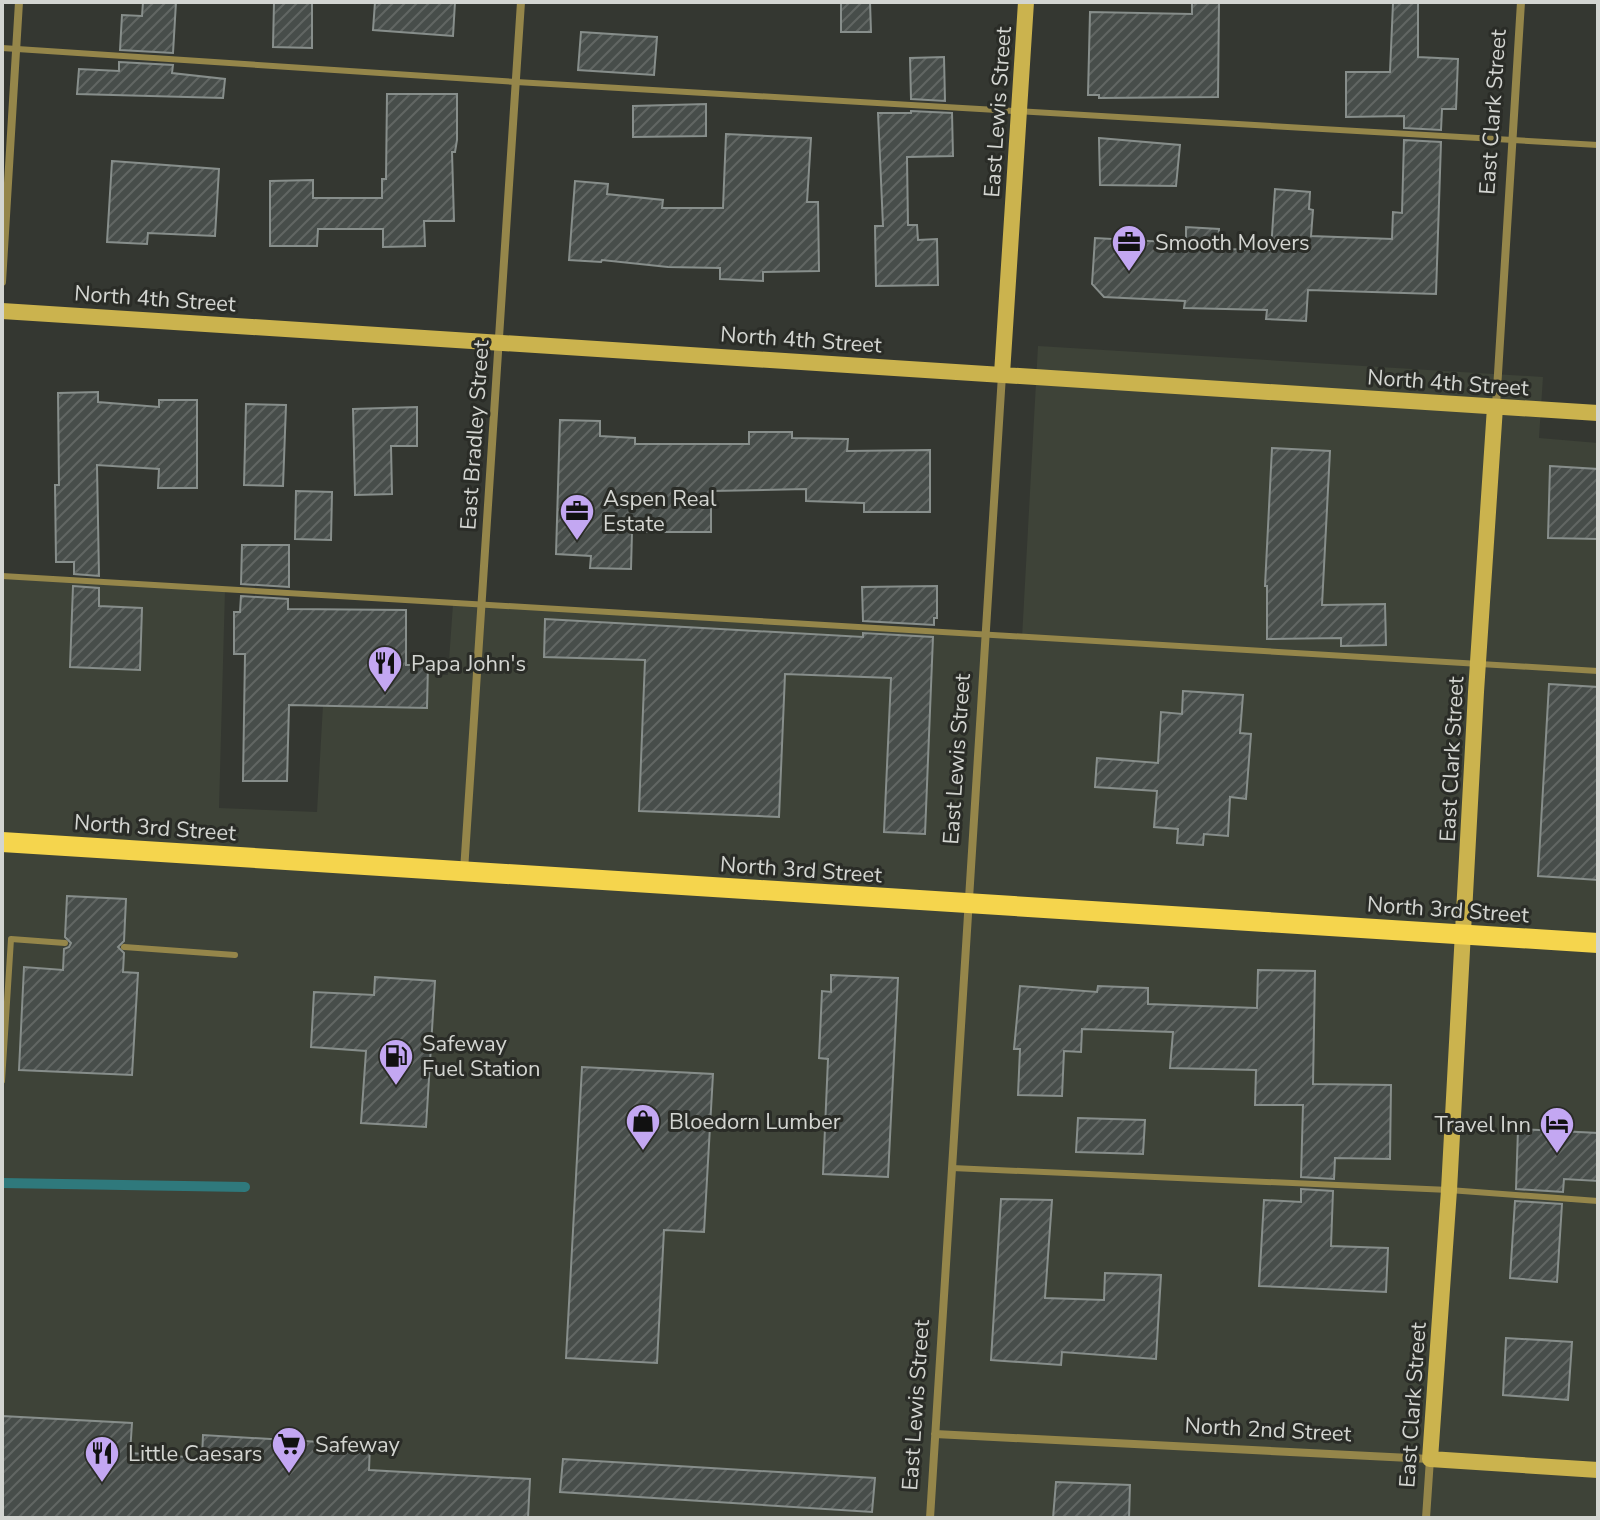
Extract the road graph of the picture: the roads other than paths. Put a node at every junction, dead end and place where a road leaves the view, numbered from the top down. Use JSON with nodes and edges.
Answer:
{"nodes":[{"id":1,"x":19,"y":2,"type":"edge"},
{"id":2,"x":521,"y":2,"type":"edge"},
{"id":3,"x":1026,"y":2,"type":"edge"},
{"id":4,"x":1521,"y":2,"type":"edge"},
{"id":5,"x":2,"y":48,"type":"edge"},
{"id":6,"x":16,"y":48,"type":"junction"},
{"id":7,"x":516,"y":82,"type":"junction"},
{"id":8,"x":1019,"y":111,"type":"junction"},
{"id":9,"x":1512,"y":139,"type":"junction"},
{"id":10,"x":1598,"y":145,"type":"edge"},
{"id":11,"x":2,"y":282,"type":"edge"},
{"id":12,"x":2,"y":311,"type":"edge"},
{"id":13,"x":498,"y":342,"type":"junction"},
{"id":14,"x":1002,"y":374,"type":"junction"},
{"id":15,"x":1495,"y":407,"type":"junction"},
{"id":16,"x":1598,"y":413,"type":"edge"},
{"id":17,"x":2,"y":576,"type":"edge"},
{"id":18,"x":482,"y":606,"type":"junction"},
{"id":19,"x":985,"y":636,"type":"junction"},
{"id":20,"x":1478,"y":665,"type":"junction"},
{"id":21,"x":1598,"y":671,"type":"edge"},
{"id":22,"x":2,"y":842,"type":"edge"},
{"id":23,"x":464,"y":871,"type":"junction"},
{"id":24,"x":969,"y":904,"type":"junction"},
{"id":25,"x":1463,"y":934,"type":"junction"},
{"id":26,"x":2,"y":939,"type":"edge"},
{"id":27,"x":11,"y":939,"type":"junction"},
{"id":28,"x":65,"y":943,"type":"dead end"},
{"id":29,"x":1598,"y":943,"type":"edge"},
{"id":30,"x":124,"y":947,"type":"dead end"},
{"id":31,"x":235,"y":955,"type":"dead end"},
{"id":32,"x":2,"y":1081,"type":"edge"},
{"id":33,"x":952,"y":1168,"type":"junction"},
{"id":34,"x":1449,"y":1190,"type":"junction"},
{"id":35,"x":1598,"y":1201,"type":"edge"},
{"id":36,"x":935,"y":1434,"type":"junction"},
{"id":37,"x":1430,"y":1459,"type":"junction"},
{"id":38,"x":1598,"y":1470,"type":"edge"},
{"id":39,"x":930,"y":1518,"type":"edge"},
{"id":40,"x":1426,"y":1518,"type":"edge"}],
"edges":[{"from":1,"to":6,"type":"street"},
{"from":2,"to":7,"type":"street","name":"East Bradley Street"},
{"from":3,"to":8,"type":"street","name":"East Lewis Street"},
{"from":4,"to":9,"type":"street","name":"East Clark Street"},
{"from":5,"to":6,"type":"lane"},
{"from":6,"to":7,"type":"lane"},
{"from":6,"to":11,"type":"street"},
{"from":7,"to":8,"type":"lane"},
{"from":7,"to":13,"type":"street","name":"East Bradley Street"},
{"from":8,"to":9,"type":"lane"},
{"from":8,"to":14,"type":"street","name":"East Lewis Street"},
{"from":9,"to":10,"type":"lane"},
{"from":9,"to":15,"type":"street","name":"East Clark Street"},
{"from":12,"to":13,"type":"street","name":"North 4th Street"},
{"from":13,"to":14,"type":"street","name":"North 4th Street"},
{"from":13,"to":18,"type":"street","name":"East Bradley Street"},
{"from":14,"to":15,"type":"street","name":"North 4th Street"},
{"from":14,"to":19,"type":"street","name":"East Lewis Street"},
{"from":15,"to":16,"type":"street","name":"North 4th Street"},
{"from":15,"to":20,"type":"street","name":"East Clark Street"},
{"from":17,"to":18,"type":"lane"},
{"from":18,"to":19,"type":"lane"},
{"from":18,"to":23,"type":"street","name":"East Bradley Street"},
{"from":19,"to":20,"type":"lane"},
{"from":19,"to":24,"type":"street","name":"East Lewis Street"},
{"from":20,"to":21,"type":"lane"},
{"from":20,"to":25,"type":"street","name":"East Clark Street"},
{"from":22,"to":23,"type":"main road","name":"North 3rd Street"},
{"from":23,"to":24,"type":"main road","name":"North 3rd Street"},
{"from":24,"to":25,"type":"main road","name":"North 3rd Street"},
{"from":24,"to":33,"type":"street","name":"East Lewis Street"},
{"from":25,"to":29,"type":"main road","name":"North 3rd Street"},
{"from":25,"to":34,"type":"street","name":"East Clark Street"},
{"from":26,"to":27,"type":"lane"},
{"from":27,"to":28,"type":"lane"},
{"from":27,"to":32,"type":"lane"},
{"from":30,"to":31,"type":"lane"},
{"from":33,"to":34,"type":"lane"},
{"from":33,"to":36,"type":"street","name":"East Lewis Street"},
{"from":34,"to":35,"type":"lane"},
{"from":34,"to":37,"type":"street","name":"East Clark Street"},
{"from":36,"to":37,"type":"street","name":"North 2nd Street"},
{"from":36,"to":39,"type":"street","name":"East Lewis Street"},
{"from":37,"to":38,"type":"street","name":"North 2nd Street"},
{"from":37,"to":40,"type":"street","name":"East Clark Street"}]}
